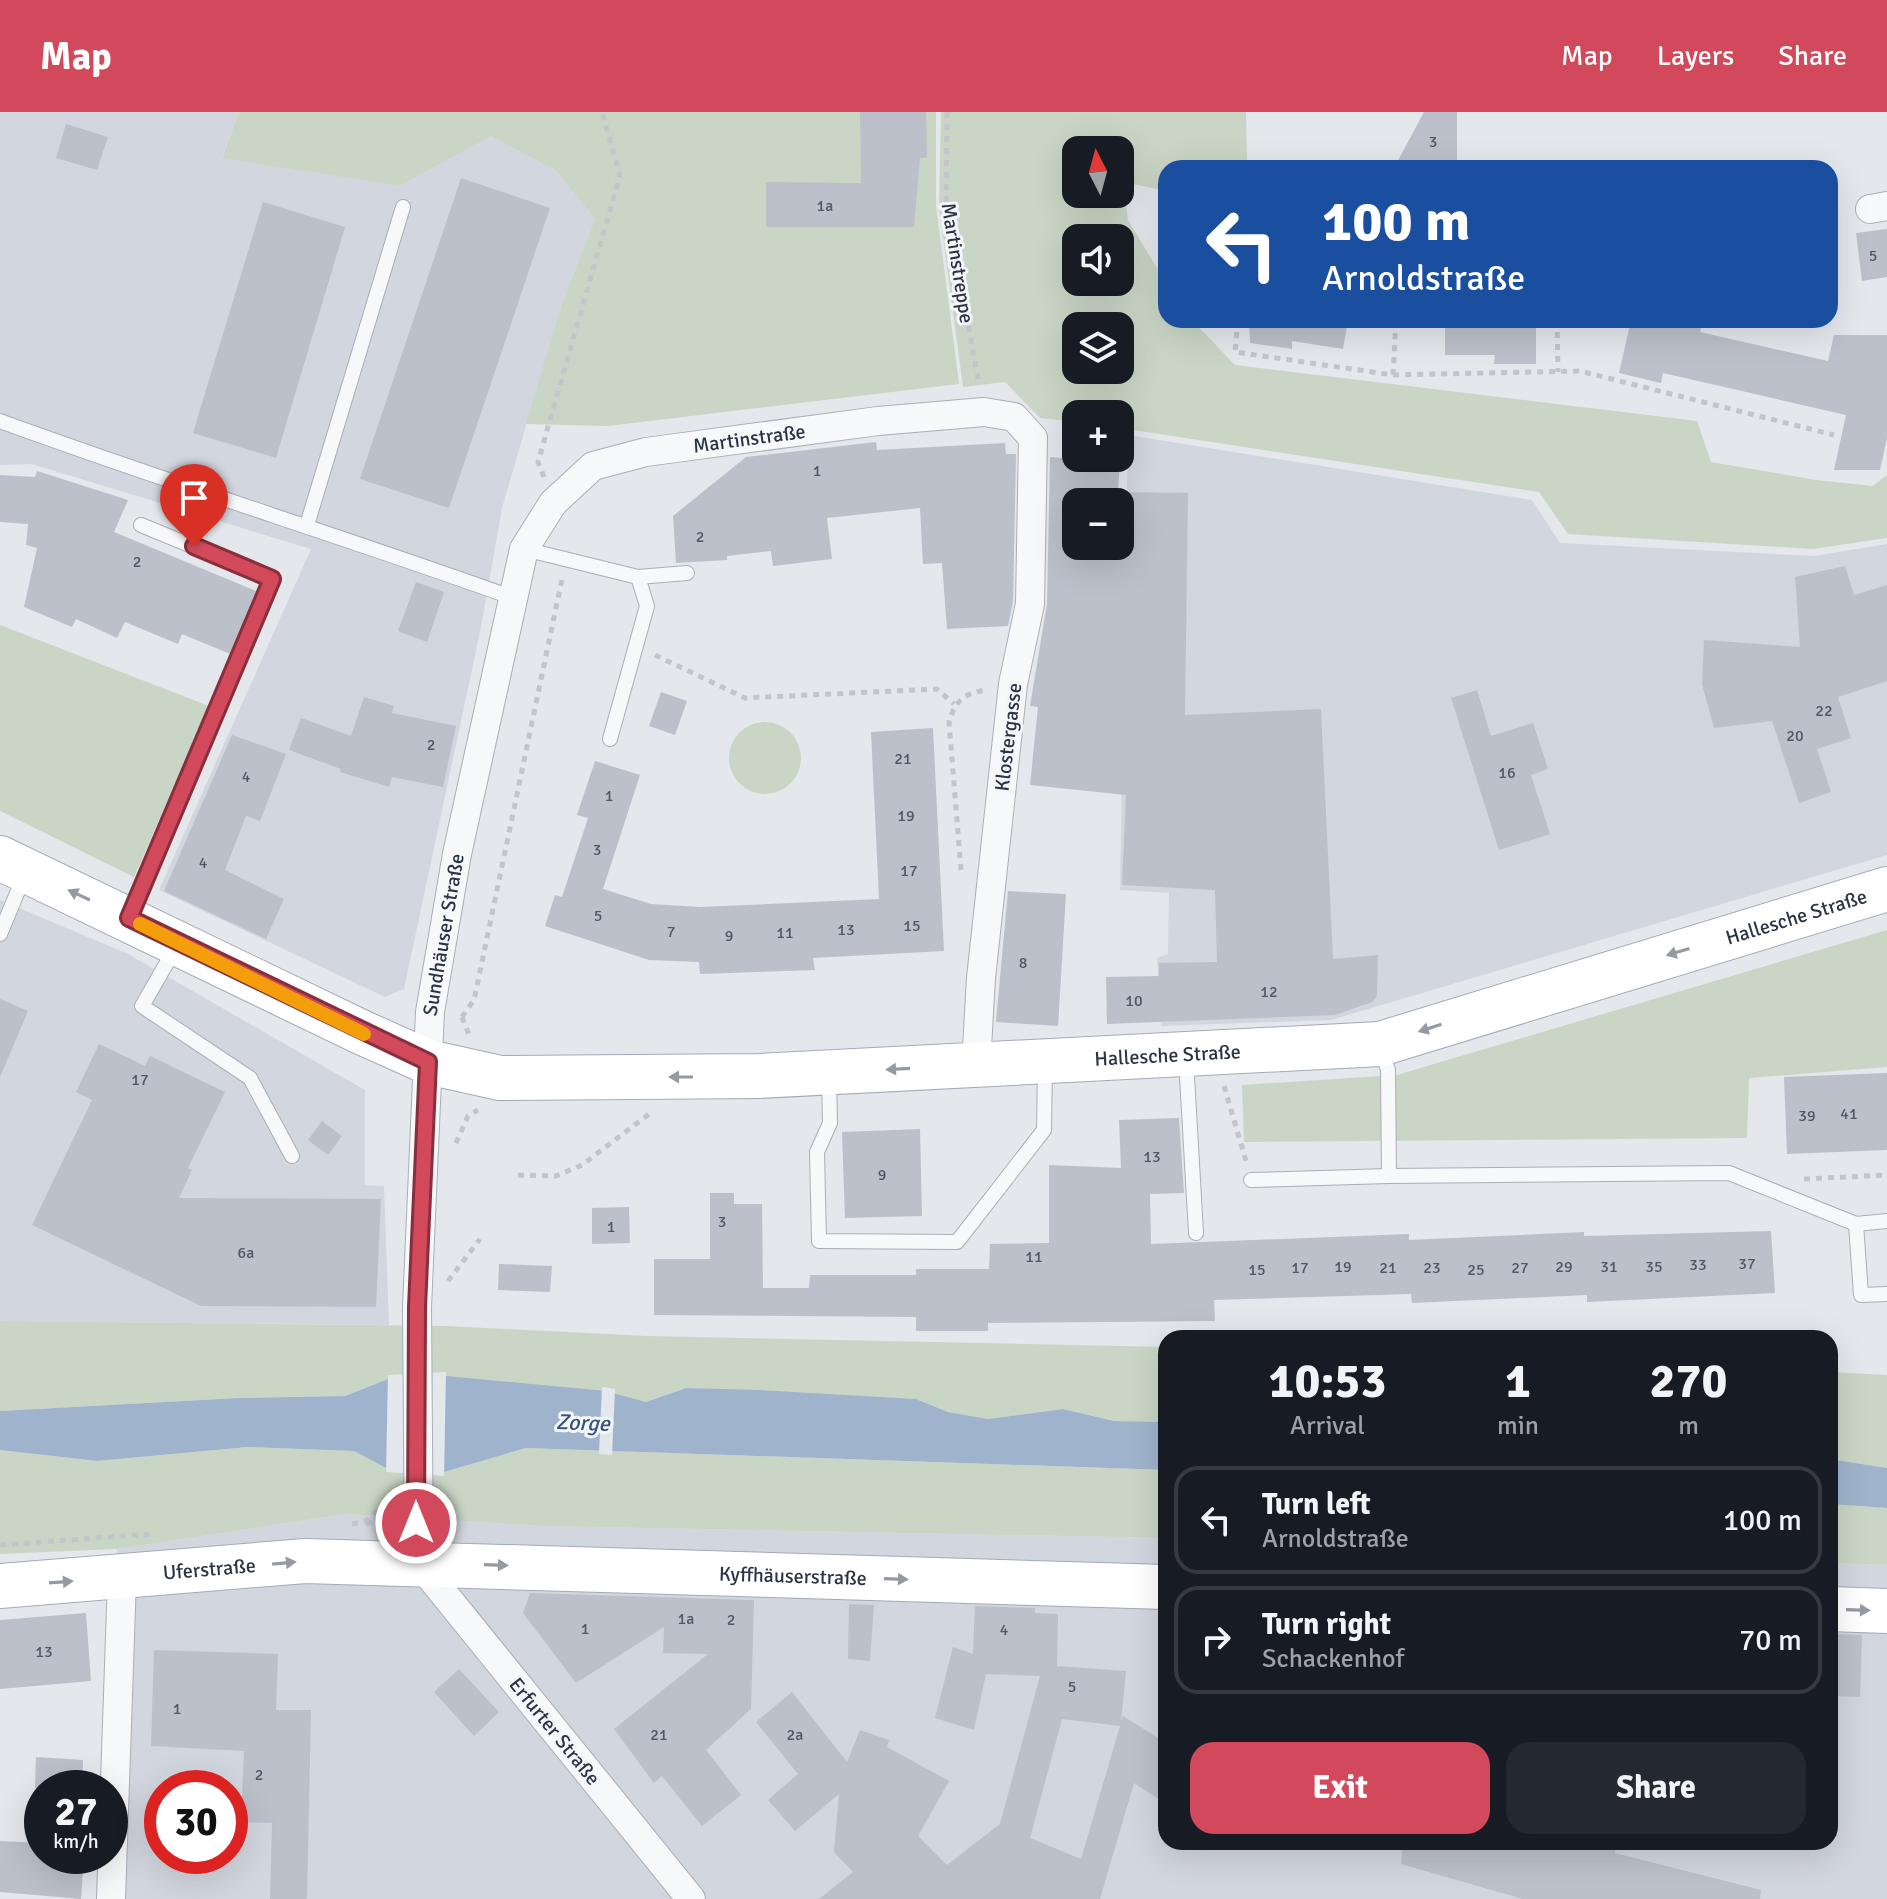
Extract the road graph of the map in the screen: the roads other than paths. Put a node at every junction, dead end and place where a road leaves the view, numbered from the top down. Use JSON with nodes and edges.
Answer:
{"nodes":[{"id":1,"x":403,"y":207,"type":"dead end"},
{"id":2,"x":1014,"y":417,"type":"joint"},
{"id":3,"x":0,"y":421,"type":"edge"},
{"id":4,"x":141,"y":525,"type":"dead end"},
{"id":5,"x":307,"y":525,"type":"junction"},
{"id":6,"x":524,"y":549,"type":"junction"},
{"id":7,"x":687,"y":573,"type":"dead end"},
{"id":8,"x":638,"y":577,"type":"junction"},
{"id":9,"x":511,"y":597,"type":"junction"},
{"id":10,"x":610,"y":739,"type":"dead end"},
{"id":11,"x":13,"y":864,"type":"edge"},
{"id":12,"x":1887,"y":889,"type":"edge"},
{"id":13,"x":129,"y":918,"type":"junction"},
{"id":14,"x":0,"y":934,"type":"edge"},
{"id":15,"x":178,"y":943,"type":"junction"},
{"id":16,"x":1380,"y":1044,"type":"junction"},
{"id":17,"x":1045,"y":1061,"type":"junction"},
{"id":18,"x":428,"y":1062,"type":"junction"},
{"id":19,"x":976,"y":1065,"type":"junction"},
{"id":20,"x":1204,"y":1066,"type":"junction"},
{"id":21,"x":829,"y":1073,"type":"junction"},
{"id":22,"x":292,"y":1156,"type":"dead end"},
{"id":23,"x":1389,"y":1176,"type":"junction"},
{"id":24,"x":1251,"y":1180,"type":"road end"},
{"id":25,"x":1887,"y":1221,"type":"edge"},
{"id":26,"x":1856,"y":1224,"type":"junction"},
{"id":27,"x":1196,"y":1233,"type":"dead end"},
{"id":28,"x":1887,"y":1294,"type":"edge"},
{"id":29,"x":419,"y":1563,"type":"junction"},
{"id":30,"x":122,"y":1578,"type":"junction"},
{"id":31,"x":0,"y":1586,"type":"edge"},
{"id":32,"x":1158,"y":1587,"type":"edge"},
{"id":33,"x":1838,"y":1609,"type":"edge"},
{"id":34,"x":1887,"y":1611,"type":"edge"},
{"id":35,"x":111,"y":1899,"type":"edge"},
{"id":36,"x":691,"y":1899,"type":"edge"}],
"edges":[{"from":1,"to":5,"type":"lane"},
{"from":2,"to":6,"type":"street","name":"Martinstraße"},
{"from":2,"to":19,"type":"street","name":"Klostergasse"},
{"from":3,"to":5,"type":"lane"},
{"from":4,"to":13,"type":"lane"},
{"from":5,"to":9,"type":"lane"},
{"from":6,"to":8,"type":"lane"},
{"from":6,"to":9,"type":"street","name":"Sundhäuser Straße"},
{"from":7,"to":8,"type":"lane"},
{"from":8,"to":10,"type":"lane"},
{"from":9,"to":18,"type":"street","name":"Sundhäuser Straße"},
{"from":13,"to":11,"type":"main road","name":"Hallesche Straße","one_way":true},
{"from":11,"to":14,"type":"lane"},
{"from":12,"to":16,"type":"main road","name":"Hallesche Straße","one_way":true},
{"from":13,"to":15,"type":"main road","name":"Hallesche Straße"},
{"from":15,"to":18,"type":"main road","name":"Hallesche Straße"},
{"from":15,"to":22,"type":"lane"},
{"from":16,"to":20,"type":"main road","name":"Hallesche Straße"},
{"from":16,"to":23,"type":"lane"},
{"from":17,"to":19,"type":"main road","name":"Hallesche Straße"},
{"from":17,"to":20,"type":"main road","name":"Hallesche Straße"},
{"from":17,"to":21,"type":"lane"},
{"from":21,"to":18,"type":"main road","name":"Hallesche Straße","one_way":true},
{"from":18,"to":29,"type":"street","name":"Sundhäuser Straße"},
{"from":19,"to":21,"type":"main road","name":"Hallesche Straße","one_way":true},
{"from":20,"to":27,"type":"lane"},
{"from":23,"to":24,"type":"lane"},
{"from":23,"to":26,"type":"lane"},
{"from":25,"to":26,"type":"lane"},
{"from":26,"to":28,"type":"lane"},
{"from":30,"to":29,"type":"main road","name":"Uferstraße","one_way":true},
{"from":29,"to":32,"type":"main road","name":"Kyffhäuserstraße","one_way":true},
{"from":29,"to":36,"type":"street","name":"Erfurter Straße"},
{"from":31,"to":30,"type":"main road","name":"Uferstraße","one_way":true},
{"from":30,"to":35,"type":"street"},
{"from":33,"to":34,"type":"main road","one_way":true}]}
